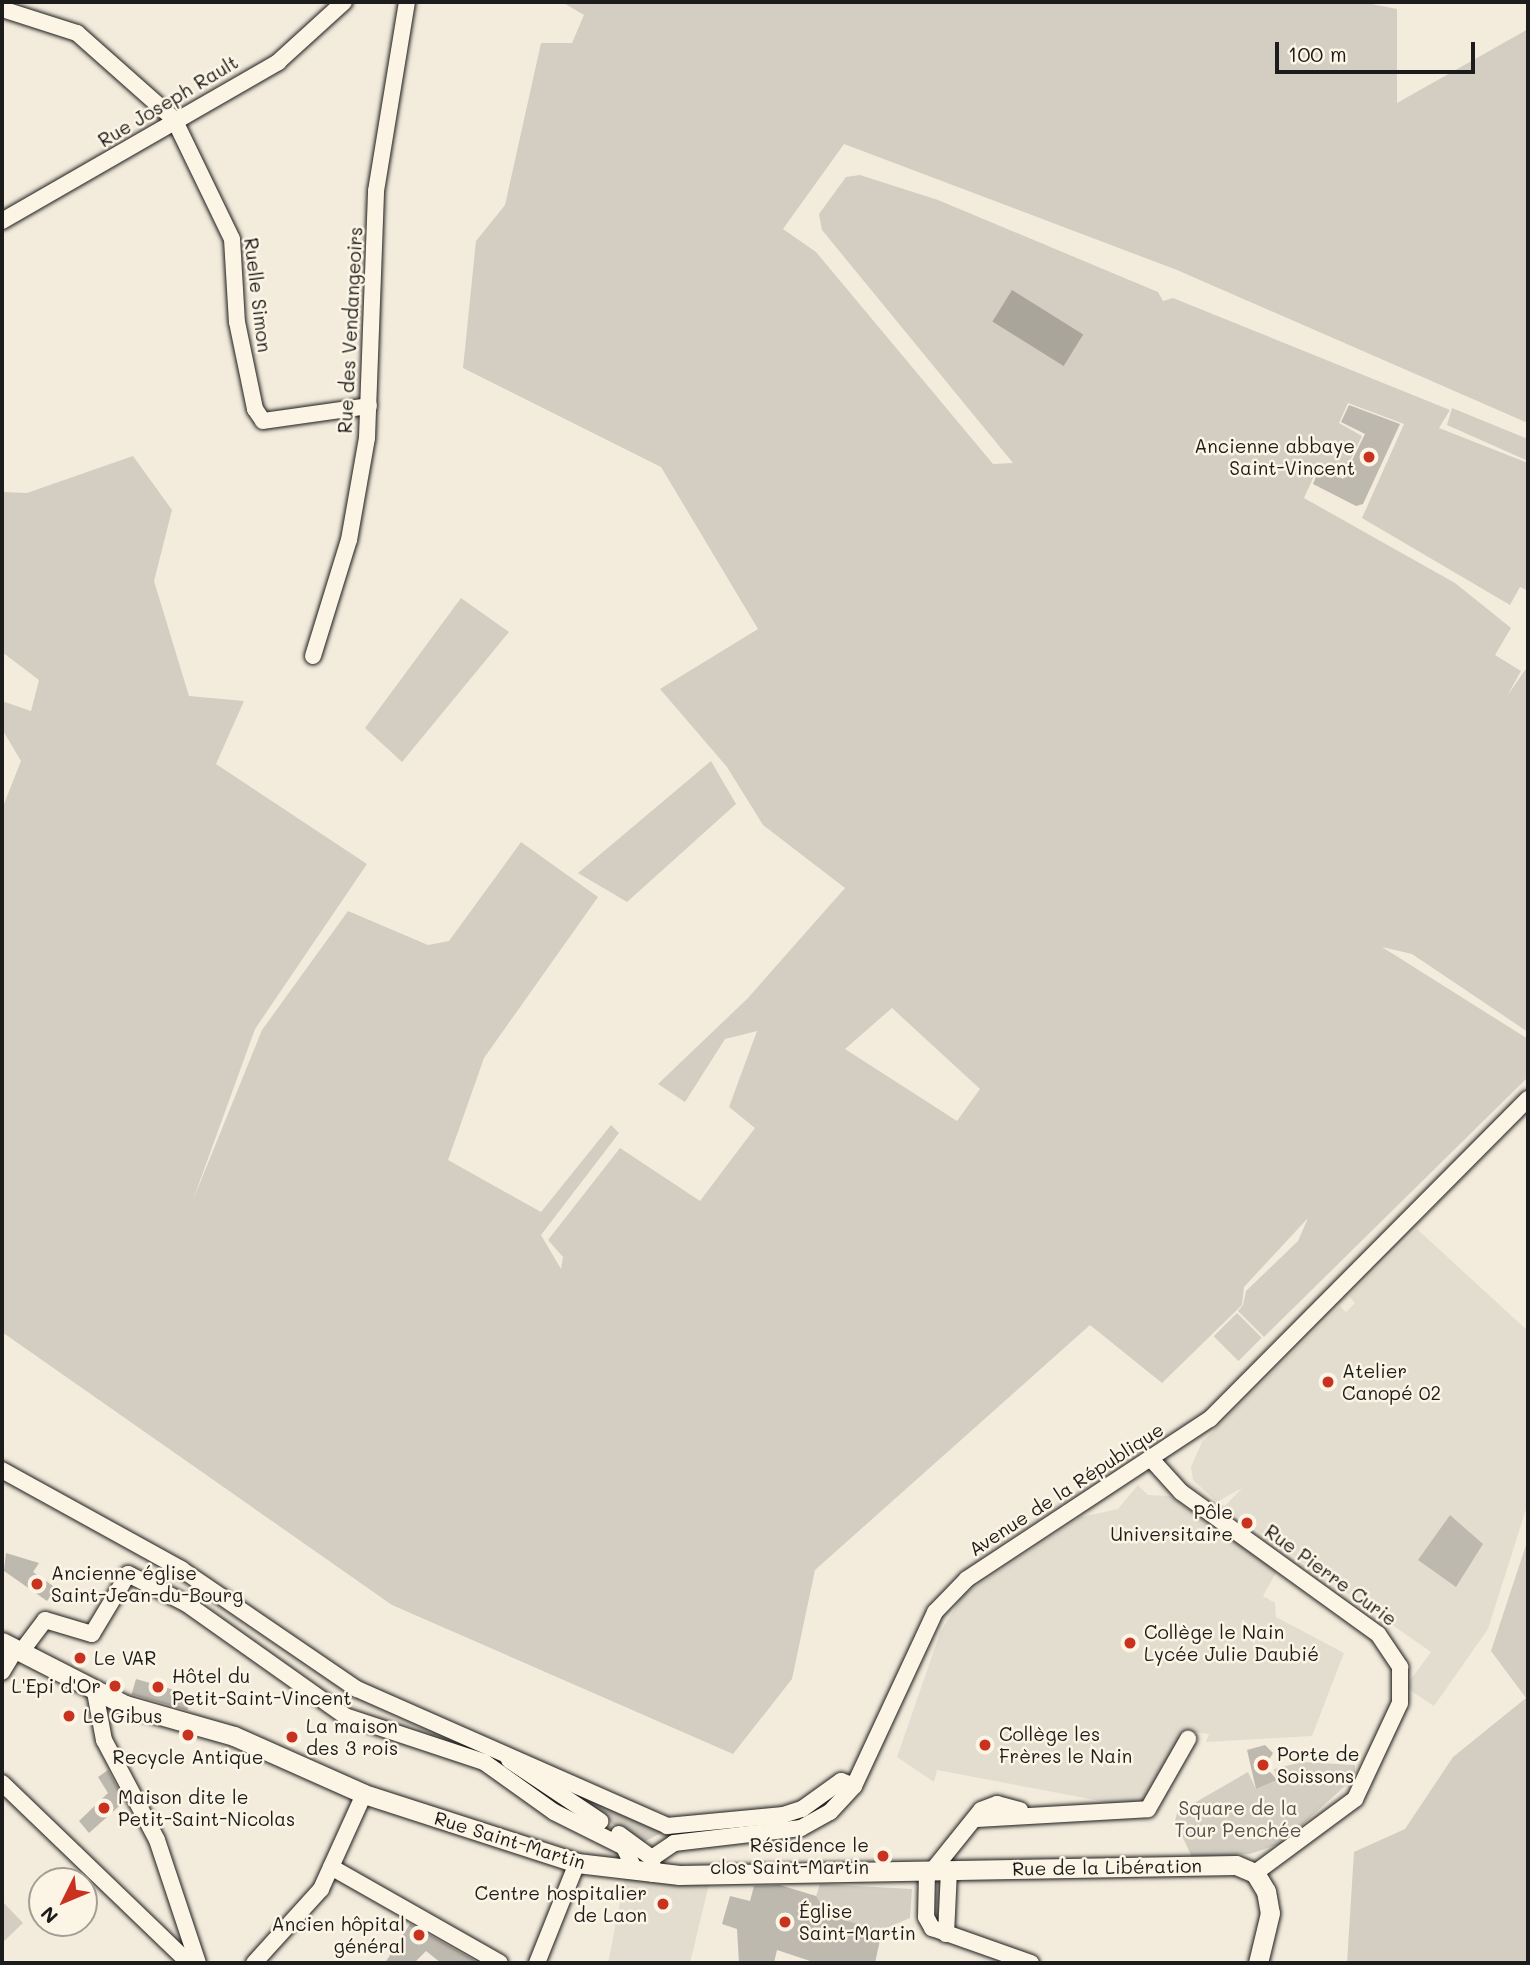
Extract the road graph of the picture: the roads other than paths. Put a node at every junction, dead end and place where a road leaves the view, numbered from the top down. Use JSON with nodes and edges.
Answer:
{"nodes":[{"id":1,"x":344,"y":2,"type":"edge"},
{"id":2,"x":407,"y":2,"type":"edge"},
{"id":3,"x":2,"y":9,"type":"edge"},
{"id":4,"x":174,"y":119,"type":"junction"},
{"id":5,"x":2,"y":221,"type":"edge"},
{"id":6,"x":369,"y":406,"type":"junction"},
{"id":7,"x":313,"y":656,"type":"dead end"},
{"id":8,"x":1528,"y":1099,"type":"edge"},
{"id":9,"x":1152,"y":1460,"type":"junction"},
{"id":10,"x":2,"y":1470,"type":"edge"},
{"id":11,"x":13,"y":1647,"type":"edge"},
{"id":12,"x":2,"y":1672,"type":"edge"},
{"id":13,"x":95,"y":1692,"type":"junction"},
{"id":14,"x":1188,"y":1739,"type":"dead end"},
{"id":15,"x":496,"y":1749,"type":"junction"},
{"id":16,"x":2,"y":1783,"type":"edge"},
{"id":17,"x":855,"y":1786,"type":"junction"},
{"id":18,"x":364,"y":1794,"type":"junction"},
{"id":19,"x":956,"y":1845,"type":"junction"},
{"id":20,"x":577,"y":1863,"type":"junction"},
{"id":21,"x":331,"y":1867,"type":"junction"},
{"id":22,"x":647,"y":1868,"type":"junction"},
{"id":23,"x":941,"y":1871,"type":"junction"},
{"id":24,"x":1255,"y":1873,"type":"junction"},
{"id":25,"x":189,"y":1963,"type":"edge"},
{"id":26,"x":198,"y":1963,"type":"edge"},
{"id":27,"x":254,"y":1963,"type":"edge"},
{"id":28,"x":500,"y":1963,"type":"edge"},
{"id":29,"x":537,"y":1963,"type":"edge"},
{"id":30,"x":1031,"y":1963,"type":"edge"},
{"id":31,"x":1258,"y":1963,"type":"edge"}],
"edges":[{"from":1,"to":4,"type":"street","name":"Rue Joseph Rault"},
{"from":2,"to":6,"type":"street","name":"Rue des Vendangeoirs"},
{"from":3,"to":4,"type":"street"},
{"from":4,"to":5,"type":"street","name":"Rue Joseph Rault"},
{"from":4,"to":6,"type":"street","name":"Ruelle Simon"},
{"from":6,"to":7,"type":"street","name":"Rue des Vendangeoirs"},
{"from":8,"to":9,"type":"street","name":"Avenue de la République"},
{"from":9,"to":17,"type":"street","name":"Avenue de la République"},
{"from":9,"to":24,"type":"street","name":"Rue Pierre Curie"},
{"from":10,"to":15,"type":"street"},
{"from":11,"to":12,"type":"street"},
{"from":11,"to":13,"type":"main road","name":"Rue Saint-Martin"},
{"from":11,"to":22,"type":"street"},
{"from":13,"to":18,"type":"main road","name":"Rue Saint-Martin"},
{"from":13,"to":26,"type":"street"},
{"from":14,"to":19,"type":"street"},
{"from":15,"to":17,"type":"street"},
{"from":15,"to":22,"type":"street"},
{"from":16,"to":25,"type":"street"},
{"from":17,"to":22,"type":"street","name":"Avenue de la République"},
{"from":18,"to":20,"type":"main road","name":"Rue Saint-Martin"},
{"from":18,"to":21,"type":"street"},
{"from":19,"to":23,"type":"street"},
{"from":19,"to":23,"type":"street"},
{"from":20,"to":22,"type":"main road","name":"Rue Saint-Martin"},
{"from":20,"to":29,"type":"street"},
{"from":21,"to":27,"type":"street"},
{"from":21,"to":28,"type":"street"},
{"from":22,"to":23,"type":"main road","name":"Rue Saint-Martin"},
{"from":23,"to":24,"type":"main road","name":"Rue de la Libération"},
{"from":23,"to":30,"type":"street"},
{"from":24,"to":31,"type":"main road"}]}
